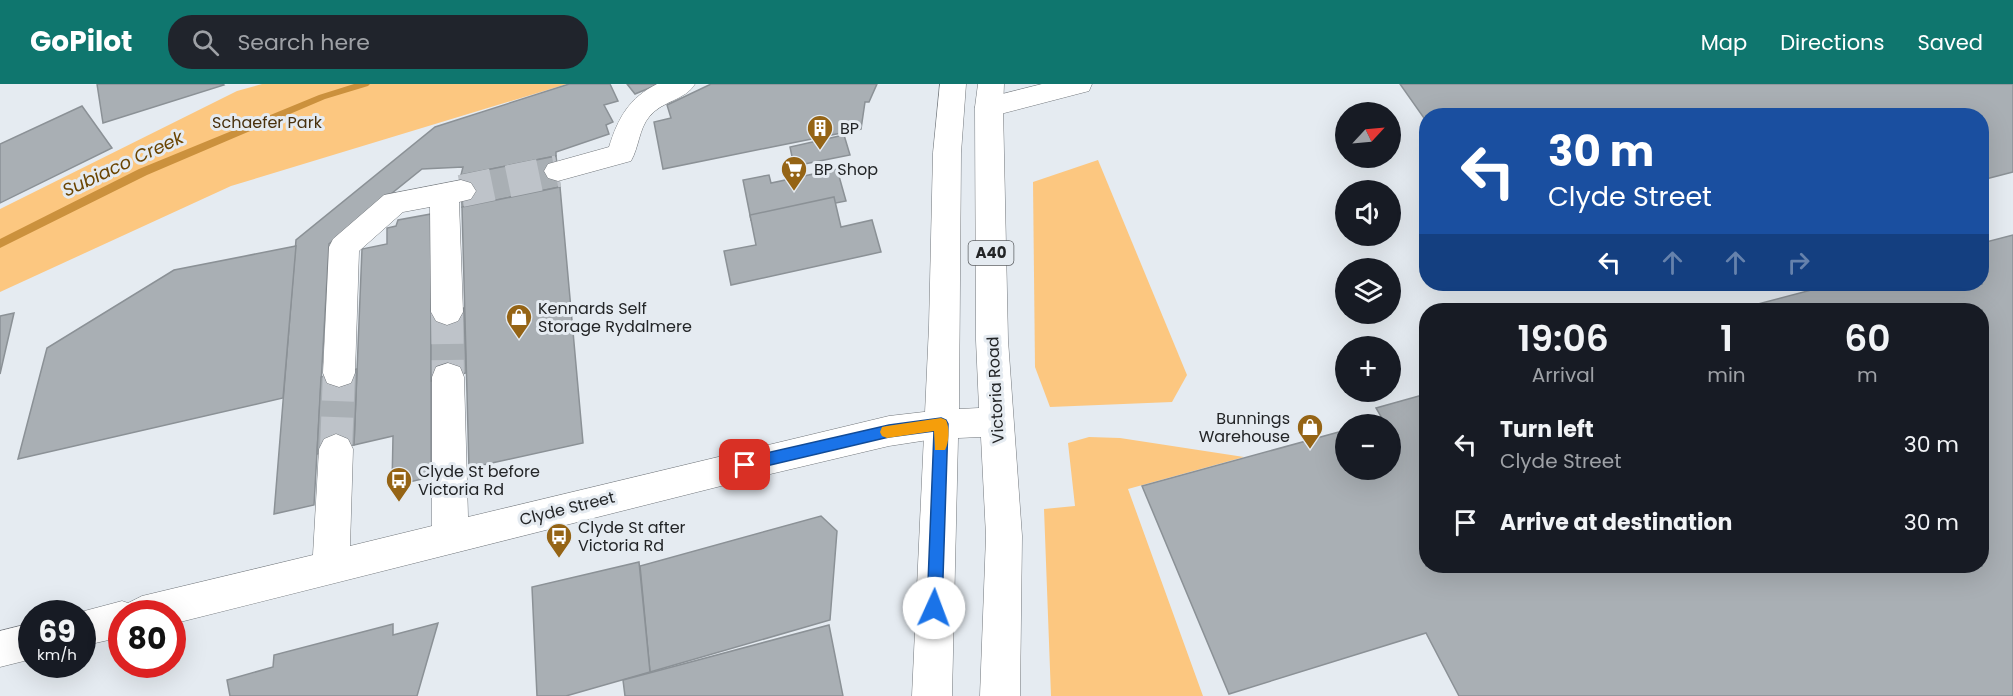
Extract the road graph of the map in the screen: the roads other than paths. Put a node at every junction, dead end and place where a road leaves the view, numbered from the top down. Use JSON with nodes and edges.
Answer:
{"nodes":[{"id":1,"x":682,"y":84,"type":"edge"},
{"id":2,"x":953,"y":84,"type":"edge"},
{"id":3,"x":1079,"y":84,"type":"edge"},
{"id":4,"x":990,"y":96,"type":"edge"},
{"id":5,"x":558,"y":171,"type":"tunnel mouth"},
{"id":6,"x":447,"y":312,"type":"tunnel mouth"},
{"id":7,"x":339,"y":373,"type":"tunnel mouth"},
{"id":8,"x":448,"y":377,"type":"tunnel mouth"},
{"id":9,"x":996,"y":422,"type":"junction"},
{"id":10,"x":941,"y":424,"type":"junction"},
{"id":11,"x":336,"y":449,"type":"tunnel mouth"},
{"id":12,"x":450,"y":537,"type":"junction"},
{"id":13,"x":331,"y":567,"type":"junction"},
{"id":14,"x":186,"y":603,"type":"edge"},
{"id":15,"x":18,"y":644,"type":"edge"},
{"id":16,"x":0,"y":649,"type":"edge"},
{"id":17,"x":932,"y":696,"type":"edge"},
{"id":18,"x":1000,"y":696,"type":"edge"}],
"edges":[{"from":1,"to":5,"type":"main road"},
{"from":2,"to":10,"type":"main road","number":"A40"},
{"from":3,"to":4,"type":"main road"},
{"from":4,"to":9,"type":"main road","name":"Victoria Road","number":"A40"},
{"from":6,"to":7,"type":"main road"},
{"from":8,"to":12,"type":"main road"},
{"from":9,"to":10,"type":"main road","name":"Clyde Street"},
{"from":9,"to":18,"type":"main road","name":"Victoria Road","number":"A40"},
{"from":10,"to":12,"type":"main road","name":"Clyde Street"},
{"from":10,"to":17,"type":"main road","number":"A40"},
{"from":11,"to":13,"type":"main road"},
{"from":12,"to":13,"type":"main road","name":"Clyde Street"},
{"from":13,"to":14,"type":"main road","name":"Clyde Street"},
{"from":15,"to":16,"type":"main road"}]}
